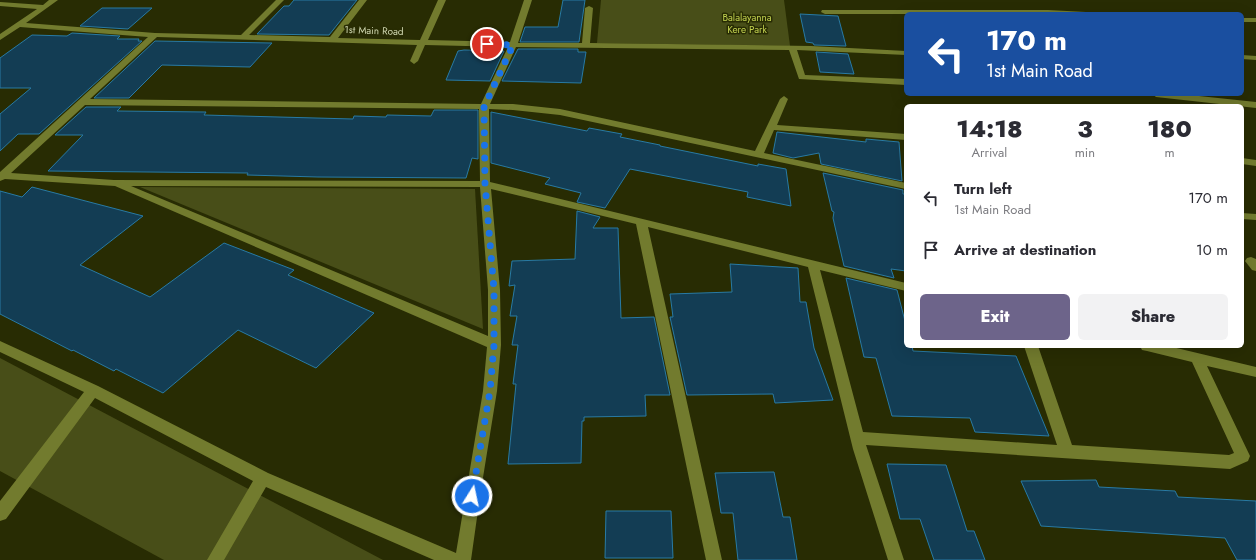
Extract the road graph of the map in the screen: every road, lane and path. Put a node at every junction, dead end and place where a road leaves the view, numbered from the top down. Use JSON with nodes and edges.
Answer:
{"nodes":[{"id":1,"x":54,"y":0,"type":"edge"},
{"id":2,"x":280,"y":0,"type":"edge"},
{"id":3,"x":363,"y":0,"type":"edge"},
{"id":4,"x":442,"y":0,"type":"edge"},
{"id":5,"x":528,"y":0,"type":"edge"},
{"id":6,"x":0,"y":4,"type":"edge"},
{"id":7,"x":45,"y":7,"type":"junction"},
{"id":8,"x":589,"y":8,"type":"dead end"},
{"id":9,"x":824,"y":12,"type":"dead end"},
{"id":10,"x":904,"y":13,"type":"edge"},
{"id":11,"x":1244,"y":20,"type":"edge"},
{"id":12,"x":1256,"y":20,"type":"edge"},
{"id":13,"x":21,"y":24,"type":"junction"},
{"id":14,"x":156,"y":35,"type":"junction"},
{"id":15,"x":243,"y":37,"type":"junction"},
{"id":16,"x":0,"y":38,"type":"edge"},
{"id":17,"x":332,"y":40,"type":"junction"},
{"id":18,"x":423,"y":42,"type":"junction"},
{"id":19,"x":513,"y":45,"type":"junction"},
{"id":20,"x":588,"y":45,"type":"junction"},
{"id":21,"x":792,"y":48,"type":"junction"},
{"id":22,"x":904,"y":53,"type":"edge"},
{"id":23,"x":1244,"y":56,"type":"edge"},
{"id":24,"x":1256,"y":58,"type":"edge"},
{"id":25,"x":414,"y":62,"type":"dead end"},
{"id":26,"x":904,"y":82,"type":"edge"},
{"id":27,"x":1174,"y":96,"type":"edge"},
{"id":28,"x":784,"y":99,"type":"dead end"},
{"id":29,"x":82,"y":102,"type":"junction"},
{"id":30,"x":1256,"y":105,"type":"edge"},
{"id":31,"x":484,"y":107,"type":"junction"},
{"id":32,"x":770,"y":127,"type":"junction"},
{"id":33,"x":904,"y":137,"type":"edge"},
{"id":34,"x":758,"y":155,"type":"junction"},
{"id":35,"x":1244,"y":161,"type":"edge"},
{"id":36,"x":1256,"y":163,"type":"edge"},
{"id":37,"x":2,"y":177,"type":"edge"},
{"id":38,"x":114,"y":183,"type":"junction"},
{"id":39,"x":485,"y":184,"type":"junction"},
{"id":40,"x":904,"y":186,"type":"edge"},
{"id":41,"x":1244,"y":216,"type":"edge"},
{"id":42,"x":1256,"y":217,"type":"edge"},
{"id":43,"x":641,"y":222,"type":"junction"},
{"id":44,"x":813,"y":265,"type":"junction"},
{"id":45,"x":904,"y":287,"type":"edge"},
{"id":46,"x":494,"y":344,"type":"junction"},
{"id":47,"x":0,"y":346,"type":"edge"},
{"id":48,"x":1032,"y":348,"type":"edge"},
{"id":49,"x":1155,"y":348,"type":"edge"},
{"id":50,"x":1197,"y":358,"type":"junction"},
{"id":51,"x":1256,"y":372,"type":"edge"},
{"id":52,"x":93,"y":390,"type":"junction"},
{"id":53,"x":857,"y":438,"type":"junction"},
{"id":54,"x":1068,"y":451,"type":"junction"},
{"id":55,"x":263,"y":478,"type":"junction"},
{"id":56,"x":0,"y":514,"type":"edge"},
{"id":57,"x":214,"y":560,"type":"edge"},
{"id":58,"x":453,"y":560,"type":"edge"},
{"id":59,"x":463,"y":560,"type":"edge"},
{"id":60,"x":714,"y":560,"type":"edge"},
{"id":61,"x":896,"y":560,"type":"edge"}],
"edges":[{"from":1,"to":7,"type":"street"},
{"from":2,"to":15,"type":"street"},
{"from":3,"to":17,"type":"street"},
{"from":4,"to":18,"type":"street"},
{"from":5,"to":19,"type":"street"},
{"from":6,"to":7,"type":"street"},
{"from":7,"to":13,"type":"street"},
{"from":8,"to":20,"type":"street"},
{"from":9,"to":10,"type":"street"},
{"from":11,"to":12,"type":"street"},
{"from":13,"to":14,"type":"street","name":"1st Main Road"},
{"from":13,"to":16,"type":"street"},
{"from":14,"to":15,"type":"street","name":"1st Main Road"},
{"from":14,"to":29,"type":"street"},
{"from":15,"to":17,"type":"street","name":"1st Main Road"},
{"from":17,"to":18,"type":"street","name":"1st Main Road"},
{"from":18,"to":19,"type":"street","name":"1st Main Road"},
{"from":18,"to":25,"type":"street"},
{"from":19,"to":20,"type":"street","name":"1st Main Road"},
{"from":19,"to":31,"type":"street"},
{"from":20,"to":21,"type":"street","name":"1st Main Road"},
{"from":21,"to":22,"type":"street","name":"1st Main Road"},
{"from":21,"to":26,"type":"street"},
{"from":23,"to":24,"type":"street"},
{"from":27,"to":30,"type":"street"},
{"from":28,"to":32,"type":"street"},
{"from":29,"to":31,"type":"street"},
{"from":29,"to":37,"type":"street"},
{"from":31,"to":34,"type":"street"},
{"from":31,"to":39,"type":"street"},
{"from":32,"to":33,"type":"street"},
{"from":32,"to":34,"type":"street"},
{"from":34,"to":40,"type":"street"},
{"from":35,"to":36,"type":"street"},
{"from":37,"to":38,"type":"street"},
{"from":38,"to":39,"type":"street"},
{"from":38,"to":46,"type":"street"},
{"from":39,"to":43,"type":"street"},
{"from":39,"to":46,"type":"street"},
{"from":41,"to":42,"type":"street"},
{"from":43,"to":44,"type":"street"},
{"from":43,"to":60,"type":"street"},
{"from":44,"to":45,"type":"street"},
{"from":44,"to":53,"type":"street"},
{"from":46,"to":59,"type":"street"},
{"from":47,"to":52,"type":"street"},
{"from":48,"to":54,"type":"street"},
{"from":49,"to":50,"type":"street"},
{"from":50,"to":51,"type":"street"},
{"from":50,"to":54,"type":"street"},
{"from":52,"to":55,"type":"street"},
{"from":52,"to":56,"type":"street"},
{"from":53,"to":54,"type":"street"},
{"from":53,"to":61,"type":"street"},
{"from":55,"to":57,"type":"street"},
{"from":55,"to":58,"type":"street"}]}
